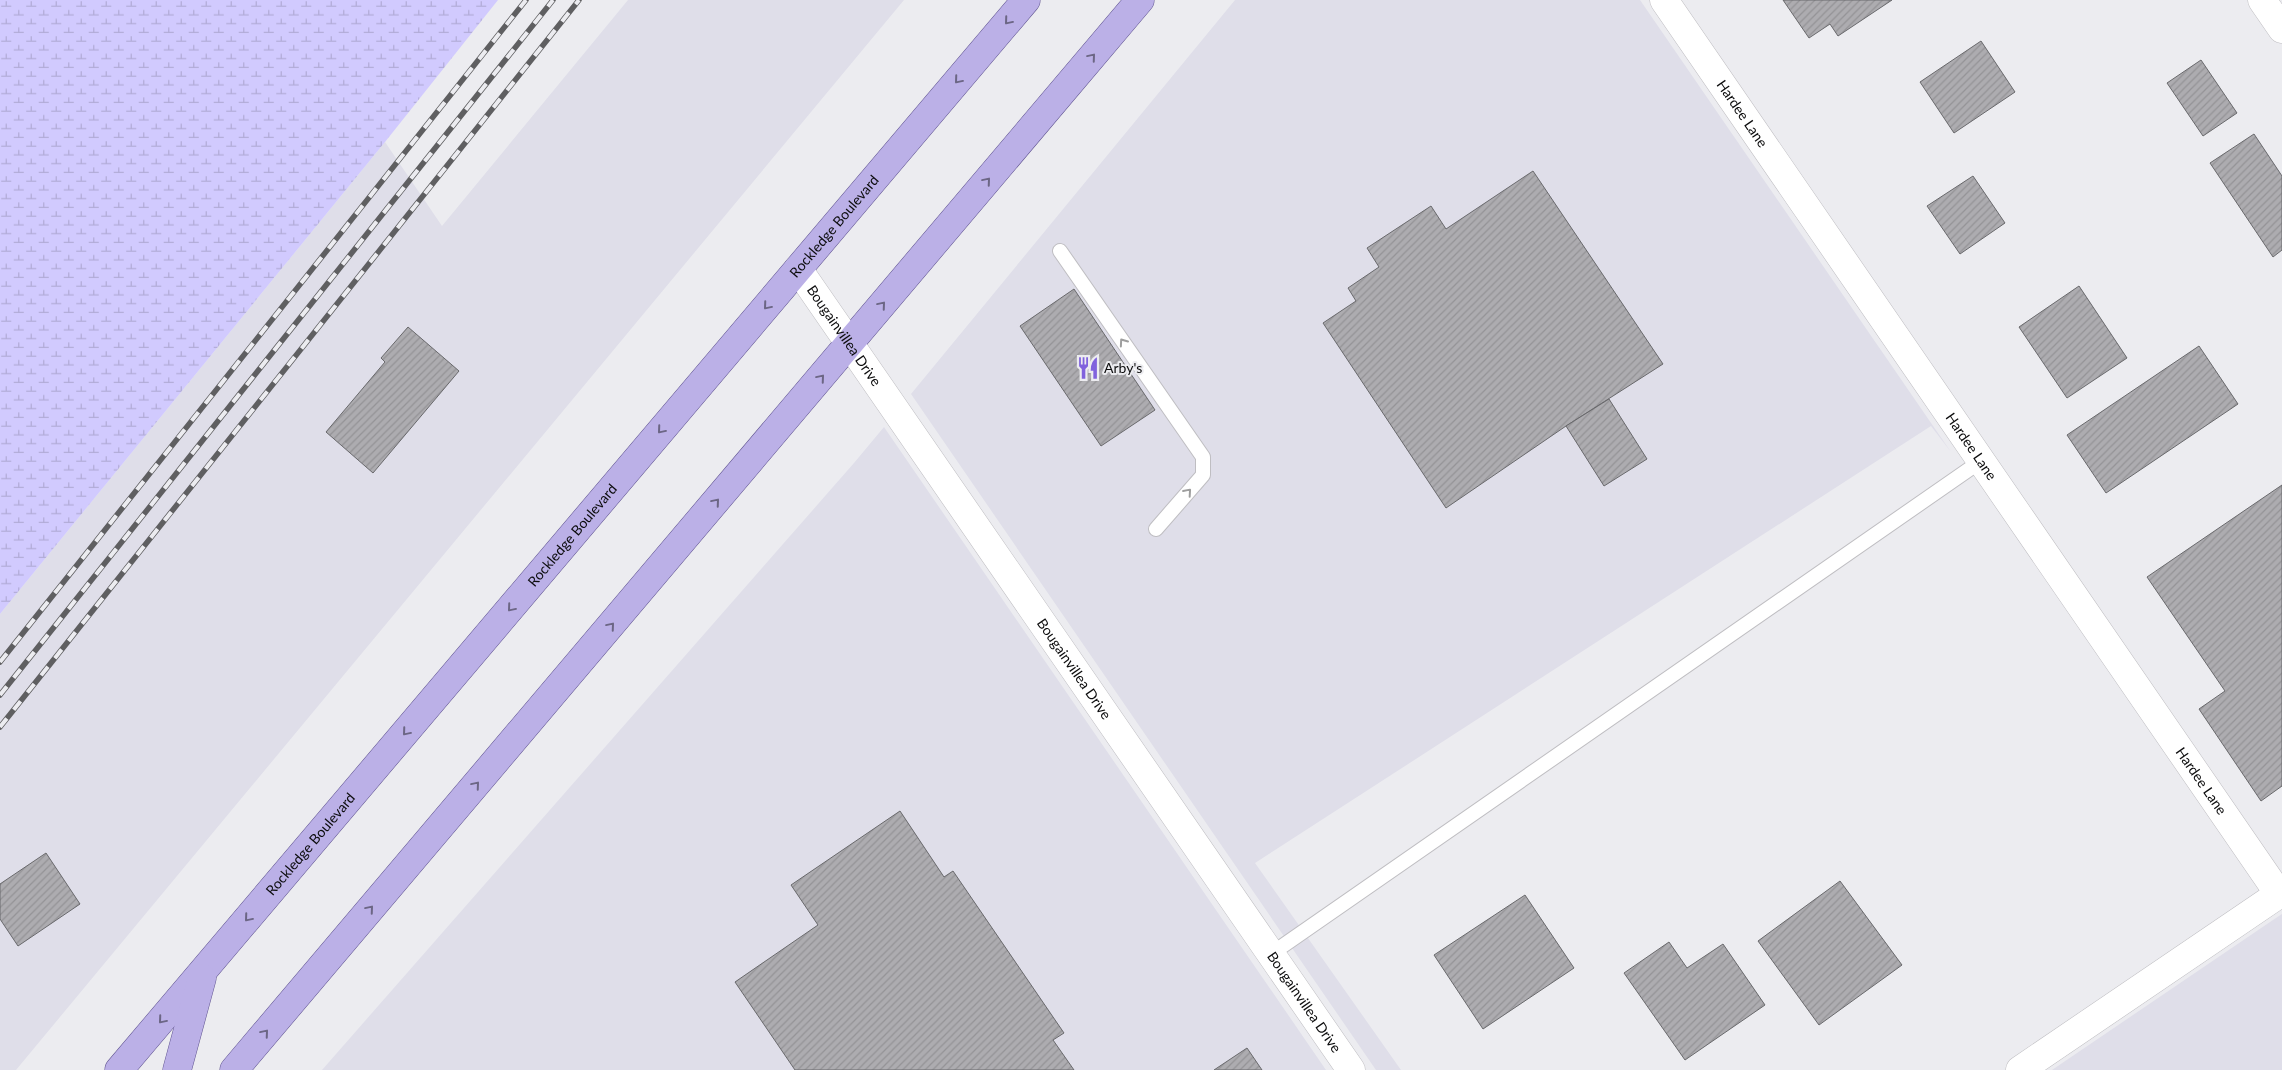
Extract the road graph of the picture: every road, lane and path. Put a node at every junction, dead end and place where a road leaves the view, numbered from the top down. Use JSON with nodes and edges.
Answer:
{"nodes":[{"id":1,"x":1026,"y":0,"type":"edge"},
{"id":2,"x":1140,"y":0,"type":"edge"},
{"id":3,"x":1664,"y":0,"type":"edge"},
{"id":4,"x":2262,"y":0,"type":"edge"},
{"id":5,"x":2282,"y":29,"type":"edge"},
{"id":6,"x":1060,"y":250,"type":"dead end"},
{"id":7,"x":798,"y":269,"type":"junction"},
{"id":8,"x":850,"y":342,"type":"junction"},
{"id":9,"x":1981,"y":461,"type":"junction"},
{"id":10,"x":1156,"y":529,"type":"dead end"},
{"id":11,"x":2281,"y":893,"type":"edge"},
{"id":12,"x":1271,"y":954,"type":"junction"},
{"id":13,"x":205,"y":969,"type":"junction"},
{"id":14,"x":119,"y":1070,"type":"edge"},
{"id":15,"x":177,"y":1070,"type":"edge"},
{"id":16,"x":234,"y":1070,"type":"edge"},
{"id":17,"x":1351,"y":1070,"type":"edge"},
{"id":18,"x":2020,"y":1070,"type":"edge"}],
"edges":[{"from":1,"to":7,"type":"main road","name":"Rockledge Boulevard","one_way":true},
{"from":8,"to":2,"type":"main road","one_way":true},
{"from":3,"to":9,"type":"street","name":"Hardee Lane"},
{"from":4,"to":5,"type":"street"},
{"from":10,"to":6,"type":"lane","one_way":true},
{"from":7,"to":8,"type":"street","name":"Bougainvillea Drive"},
{"from":7,"to":13,"type":"main road","name":"Rockledge Boulevard","one_way":true},
{"from":8,"to":12,"type":"street","name":"Bougainvillea Drive"},
{"from":16,"to":8,"type":"main road","one_way":true},
{"from":9,"to":11,"type":"street","name":"Hardee Lane"},
{"from":9,"to":12,"type":"lane"},
{"from":11,"to":18,"type":"street"},
{"from":12,"to":17,"type":"street","name":"Bougainvillea Drive"},
{"from":13,"to":14,"type":"main road","name":"Rockledge Boulevard","one_way":true},
{"from":13,"to":15,"type":"main road"}]}
